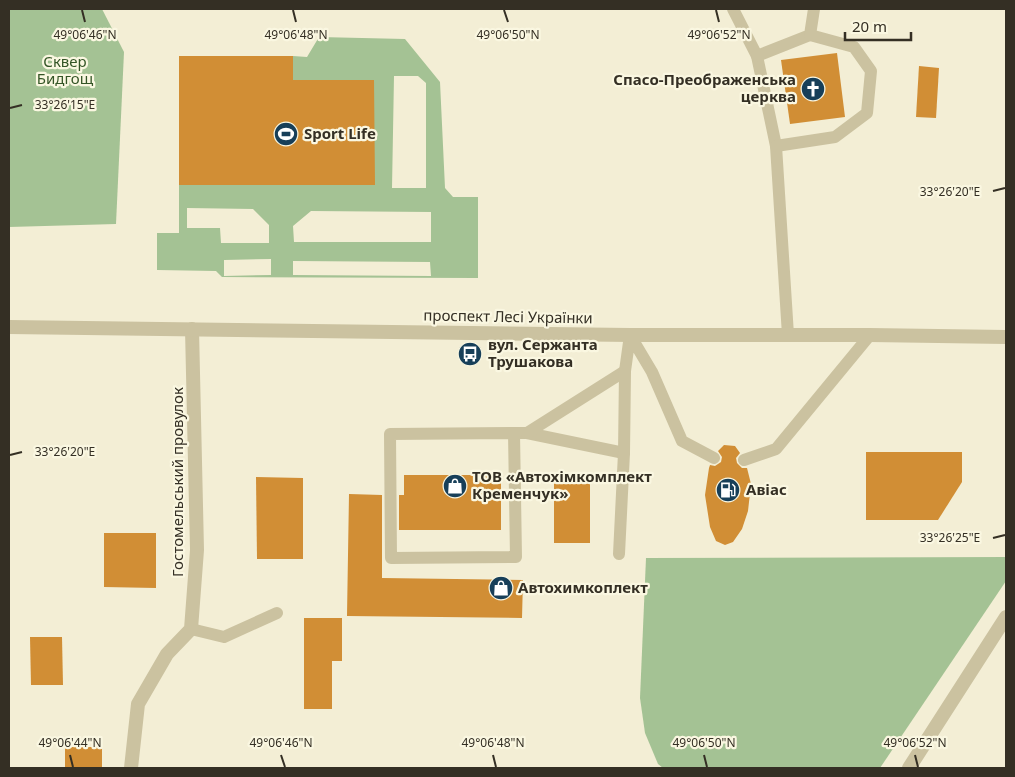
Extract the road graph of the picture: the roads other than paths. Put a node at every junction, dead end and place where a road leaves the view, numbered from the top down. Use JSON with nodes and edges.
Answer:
{"nodes":[{"id":1,"x":733,"y":9,"type":"edge"},
{"id":2,"x":814,"y":9,"type":"edge"},
{"id":3,"x":810,"y":35,"type":"junction"},
{"id":4,"x":757,"y":56,"type":"junction"},
{"id":5,"x":776,"y":146,"type":"junction"},
{"id":6,"x":9,"y":327,"type":"edge"},
{"id":7,"x":192,"y":329,"type":"junction"},
{"id":8,"x":630,"y":335,"type":"junction"},
{"id":9,"x":788,"y":335,"type":"junction"},
{"id":10,"x":870,"y":335,"type":"junction"},
{"id":11,"x":1006,"y":337,"type":"edge"},
{"id":12,"x":626,"y":371,"type":"junction"},
{"id":13,"x":521,"y":433,"type":"junction"},
{"id":14,"x":624,"y":453,"type":"junction"},
{"id":15,"x":714,"y":458,"type":"dead end"},
{"id":16,"x":744,"y":460,"type":"dead end"},
{"id":17,"x":619,"y":554,"type":"dead end"},
{"id":18,"x":277,"y":614,"type":"dead end"},
{"id":19,"x":1006,"y":617,"type":"edge"},
{"id":20,"x":191,"y":629,"type":"junction"},
{"id":21,"x":131,"y":768,"type":"edge"},
{"id":22,"x":909,"y":768,"type":"edge"}],
"edges":[{"from":1,"to":4,"type":"lane"},
{"from":2,"to":3,"type":"lane"},
{"from":3,"to":4,"type":"lane"},
{"from":3,"to":5,"type":"lane"},
{"from":4,"to":5,"type":"lane"},
{"from":5,"to":9,"type":"lane"},
{"from":6,"to":7,"type":"street","name":"проспект Лесі Українки"},
{"from":7,"to":8,"type":"street","name":"проспект Лесі Українки"},
{"from":7,"to":20,"type":"street","name":"Гостомельський провулок"},
{"from":8,"to":9,"type":"street","name":"проспект Лесі Українки"},
{"from":8,"to":12,"type":"lane"},
{"from":8,"to":15,"type":"lane"},
{"from":9,"to":10,"type":"street","name":"проспект Лесі Українки"},
{"from":10,"to":11,"type":"street","name":"проспект Лесі Українки"},
{"from":10,"to":16,"type":"lane"},
{"from":12,"to":13,"type":"lane"},
{"from":12,"to":14,"type":"lane"},
{"from":13,"to":13,"type":"lane"},
{"from":13,"to":14,"type":"lane"},
{"from":14,"to":17,"type":"lane"},
{"from":18,"to":20,"type":"lane"},
{"from":19,"to":22,"type":"street"},
{"from":20,"to":21,"type":"street"}]}
